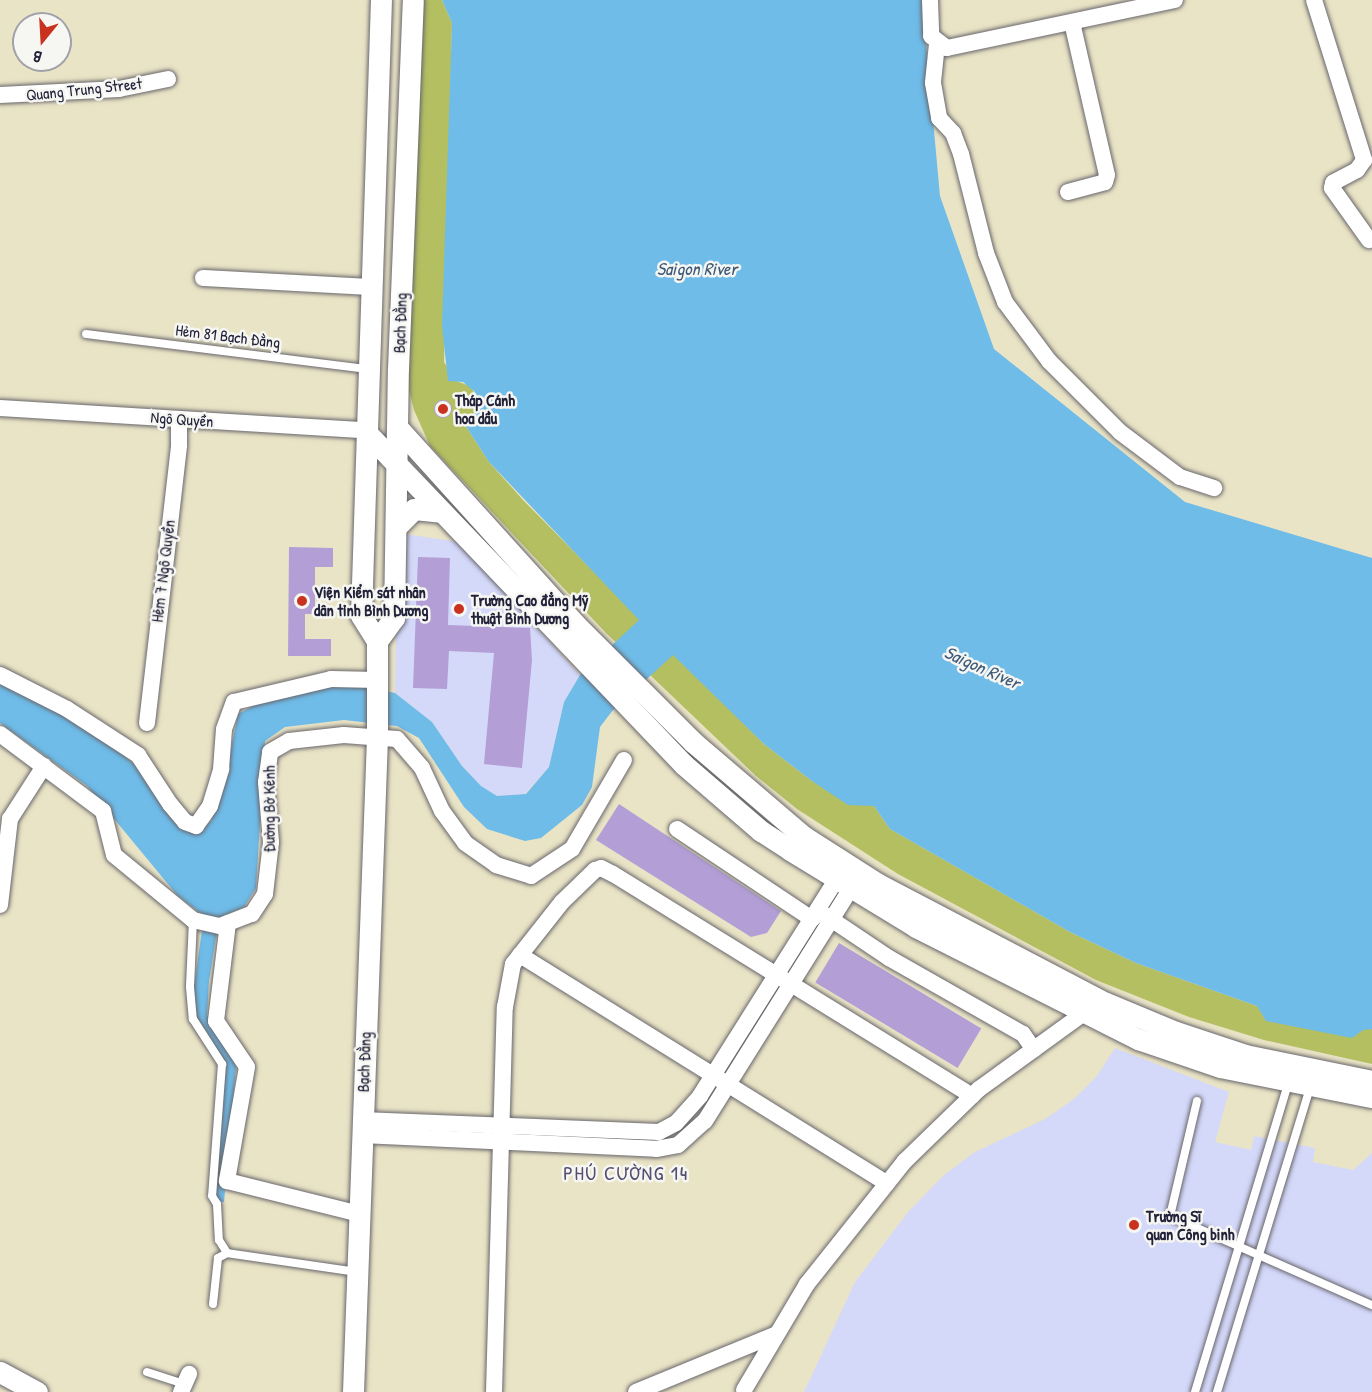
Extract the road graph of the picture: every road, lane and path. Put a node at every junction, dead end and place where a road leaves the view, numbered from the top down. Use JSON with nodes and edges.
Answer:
{"nodes":[{"id":1,"x":381,"y":0,"type":"edge"},
{"id":2,"x":413,"y":0,"type":"edge"},
{"id":3,"x":930,"y":0,"type":"edge"},
{"id":4,"x":1175,"y":0,"type":"edge"},
{"id":5,"x":1314,"y":0,"type":"edge"},
{"id":6,"x":1072,"y":22,"type":"junction"},
{"id":7,"x":937,"y":44,"type":"junction"},
{"id":8,"x":168,"y":79,"type":"dead end"},
{"id":9,"x":0,"y":95,"type":"edge"},
{"id":10,"x":375,"y":185,"type":"junction"},
{"id":11,"x":406,"y":186,"type":"junction"},
{"id":12,"x":1068,"y":192,"type":"dead end"},
{"id":13,"x":1369,"y":240,"type":"dead end"},
{"id":14,"x":203,"y":278,"type":"dead end"},
{"id":15,"x":371,"y":287,"type":"junction"},
{"id":16,"x":86,"y":334,"type":"dead end"},
{"id":17,"x":368,"y":369,"type":"junction"},
{"id":18,"x":398,"y":369,"type":"junction"},
{"id":19,"x":0,"y":408,"type":"edge"},
{"id":20,"x":178,"y":419,"type":"junction"},
{"id":21,"x":398,"y":428,"type":"junction"},
{"id":22,"x":364,"y":430,"type":"junction"},
{"id":23,"x":397,"y":463,"type":"junction"},
{"id":24,"x":1214,"y":488,"type":"dead end"},
{"id":25,"x":441,"y":512,"type":"junction"},
{"id":26,"x":396,"y":527,"type":"junction"},
{"id":27,"x":377,"y":641,"type":"junction"},
{"id":28,"x":0,"y":675,"type":"edge"},
{"id":29,"x":378,"y":680,"type":"junction"},
{"id":30,"x":147,"y":723,"type":"dead end"},
{"id":31,"x":0,"y":734,"type":"edge"},
{"id":32,"x":377,"y":734,"type":"junction"},
{"id":33,"x":624,"y":760,"type":"dead end"},
{"id":34,"x":44,"y":766,"type":"junction"},
{"id":35,"x":677,"y":830,"type":"dead end"},
{"id":36,"x":849,"y":876,"type":"junction"},
{"id":37,"x":0,"y":905,"type":"edge"},
{"id":38,"x":812,"y":918,"type":"junction"},
{"id":39,"x":831,"y":920,"type":"junction"},
{"id":40,"x":197,"y":921,"type":"junction"},
{"id":41,"x":224,"y":925,"type":"junction"},
{"id":42,"x":520,"y":955,"type":"junction"},
{"id":43,"x":784,"y":980,"type":"junction"},
{"id":44,"x":1084,"y":1013,"type":"junction"},
{"id":45,"x":1034,"y":1050,"type":"junction"},
{"id":46,"x":720,"y":1081,"type":"junction"},
{"id":47,"x":1300,"y":1081,"type":"junction"},
{"id":48,"x":1372,"y":1081,"type":"edge"},
{"id":49,"x":972,"y":1096,"type":"junction"},
{"id":50,"x":1372,"y":1097,"type":"edge"},
{"id":51,"x":1197,"y":1101,"type":"dead end"},
{"id":52,"x":362,"y":1127,"type":"junction"},
{"id":53,"x":501,"y":1135,"type":"junction"},
{"id":54,"x":886,"y":1183,"type":"junction"},
{"id":55,"x":359,"y":1214,"type":"junction"},
{"id":56,"x":1238,"y":1249,"type":"junction"},
{"id":57,"x":227,"y":1253,"type":"junction"},
{"id":58,"x":1258,"y":1258,"type":"junction"},
{"id":59,"x":357,"y":1272,"type":"junction"},
{"id":60,"x":213,"y":1304,"type":"dead end"},
{"id":61,"x":1372,"y":1305,"type":"edge"},
{"id":62,"x":777,"y":1334,"type":"junction"},
{"id":63,"x":0,"y":1372,"type":"edge"},
{"id":64,"x":147,"y":1372,"type":"dead end"},
{"id":65,"x":185,"y":1384,"type":"edge"},
{"id":66,"x":744,"y":1390,"type":"dead end"},
{"id":67,"x":37,"y":1392,"type":"edge"},
{"id":68,"x":353,"y":1392,"type":"edge"},
{"id":69,"x":494,"y":1392,"type":"edge"},
{"id":70,"x":636,"y":1392,"type":"edge"},
{"id":71,"x":1195,"y":1392,"type":"edge"},
{"id":72,"x":1217,"y":1392,"type":"edge"}],
"edges":[{"from":1,"to":10,"type":"street","name":"Bạch Đằng"},
{"from":2,"to":11,"type":"street","name":"Bạch Đằng"},
{"from":3,"to":7,"type":"street"},
{"from":4,"to":6,"type":"street"},
{"from":5,"to":13,"type":"street"},
{"from":6,"to":7,"type":"street"},
{"from":6,"to":12,"type":"street"},
{"from":7,"to":24,"type":"street"},
{"from":8,"to":9,"type":"street","name":"Quang Trung Street"},
{"from":10,"to":11,"type":"street"},
{"from":10,"to":15,"type":"street","name":"Bạch Đằng"},
{"from":11,"to":18,"type":"street","name":"Bạch Đằng"},
{"from":14,"to":15,"type":"street"},
{"from":15,"to":17,"type":"street","name":"Bạch Đằng"},
{"from":16,"to":17,"type":"lane","name":"Hẻm 81 Bạch Đằng"},
{"from":17,"to":18,"type":"street"},
{"from":17,"to":22,"type":"street","name":"Bạch Đằng"},
{"from":18,"to":21,"type":"street","name":"Bạch Đằng"},
{"from":19,"to":20,"type":"street","name":"Ngô Quyền"},
{"from":20,"to":22,"type":"street","name":"Ngô Quyền"},
{"from":20,"to":30,"type":"street","name":"Hẻm 7 Ngô Quyền"},
{"from":21,"to":22,"type":"street"},
{"from":21,"to":23,"type":"street","name":"Bạch Đằng"},
{"from":21,"to":36,"type":"street"},
{"from":22,"to":23,"type":"street"},
{"from":22,"to":27,"type":"street","name":"Bạch Đằng"},
{"from":23,"to":25,"type":"street"},
{"from":23,"to":26,"type":"street","name":"Bạch Đằng"},
{"from":25,"to":26,"type":"street"},
{"from":25,"to":36,"type":"street"},
{"from":26,"to":27,"type":"street","name":"Bạch Đằng"},
{"from":27,"to":29,"type":"street"},
{"from":28,"to":29,"type":"street"},
{"from":29,"to":32,"type":"street","name":"Bạch Đằng"},
{"from":31,"to":34,"type":"street"},
{"from":32,"to":33,"type":"street","name":"Đường Bờ Kênh"},
{"from":32,"to":41,"type":"street","name":"Đường Bờ Kênh"},
{"from":32,"to":52,"type":"street","name":"Bạch Đằng"},
{"from":34,"to":37,"type":"street"},
{"from":34,"to":40,"type":"street"},
{"from":35,"to":38,"type":"street"},
{"from":36,"to":38,"type":"street"},
{"from":36,"to":39,"type":"street"},
{"from":36,"to":44,"type":"street"},
{"from":36,"to":47,"type":"street"},
{"from":38,"to":39,"type":"street"},
{"from":38,"to":43,"type":"street"},
{"from":39,"to":43,"type":"street"},
{"from":39,"to":45,"type":"street"},
{"from":40,"to":41,"type":"street"},
{"from":40,"to":57,"type":"lane"},
{"from":41,"to":55,"type":"street"},
{"from":42,"to":43,"type":"street"},
{"from":42,"to":46,"type":"street"},
{"from":42,"to":53,"type":"street"},
{"from":43,"to":46,"type":"street"},
{"from":43,"to":49,"type":"street"},
{"from":44,"to":45,"type":"street"},
{"from":44,"to":47,"type":"street"},
{"from":45,"to":49,"type":"street"},
{"from":46,"to":53,"type":"street"},
{"from":46,"to":54,"type":"street"},
{"from":47,"to":48,"type":"street"},
{"from":47,"to":50,"type":"street"},
{"from":47,"to":56,"type":"lane"},
{"from":47,"to":58,"type":"lane"},
{"from":49,"to":54,"type":"street"},
{"from":51,"to":56,"type":"lane"},
{"from":52,"to":53,"type":"street"},
{"from":52,"to":55,"type":"street","name":"Bạch Đằng"},
{"from":53,"to":69,"type":"street"},
{"from":54,"to":62,"type":"street"},
{"from":55,"to":59,"type":"street","name":"Bạch Đằng"},
{"from":56,"to":58,"type":"lane"},
{"from":56,"to":71,"type":"lane"},
{"from":57,"to":59,"type":"lane"},
{"from":57,"to":60,"type":"lane"},
{"from":58,"to":61,"type":"lane"},
{"from":58,"to":72,"type":"lane"},
{"from":59,"to":68,"type":"street","name":"Bạch Đằng"},
{"from":62,"to":66,"type":"street"},
{"from":62,"to":70,"type":"street"},
{"from":63,"to":67,"type":"street"},
{"from":64,"to":65,"type":"lane"}]}
